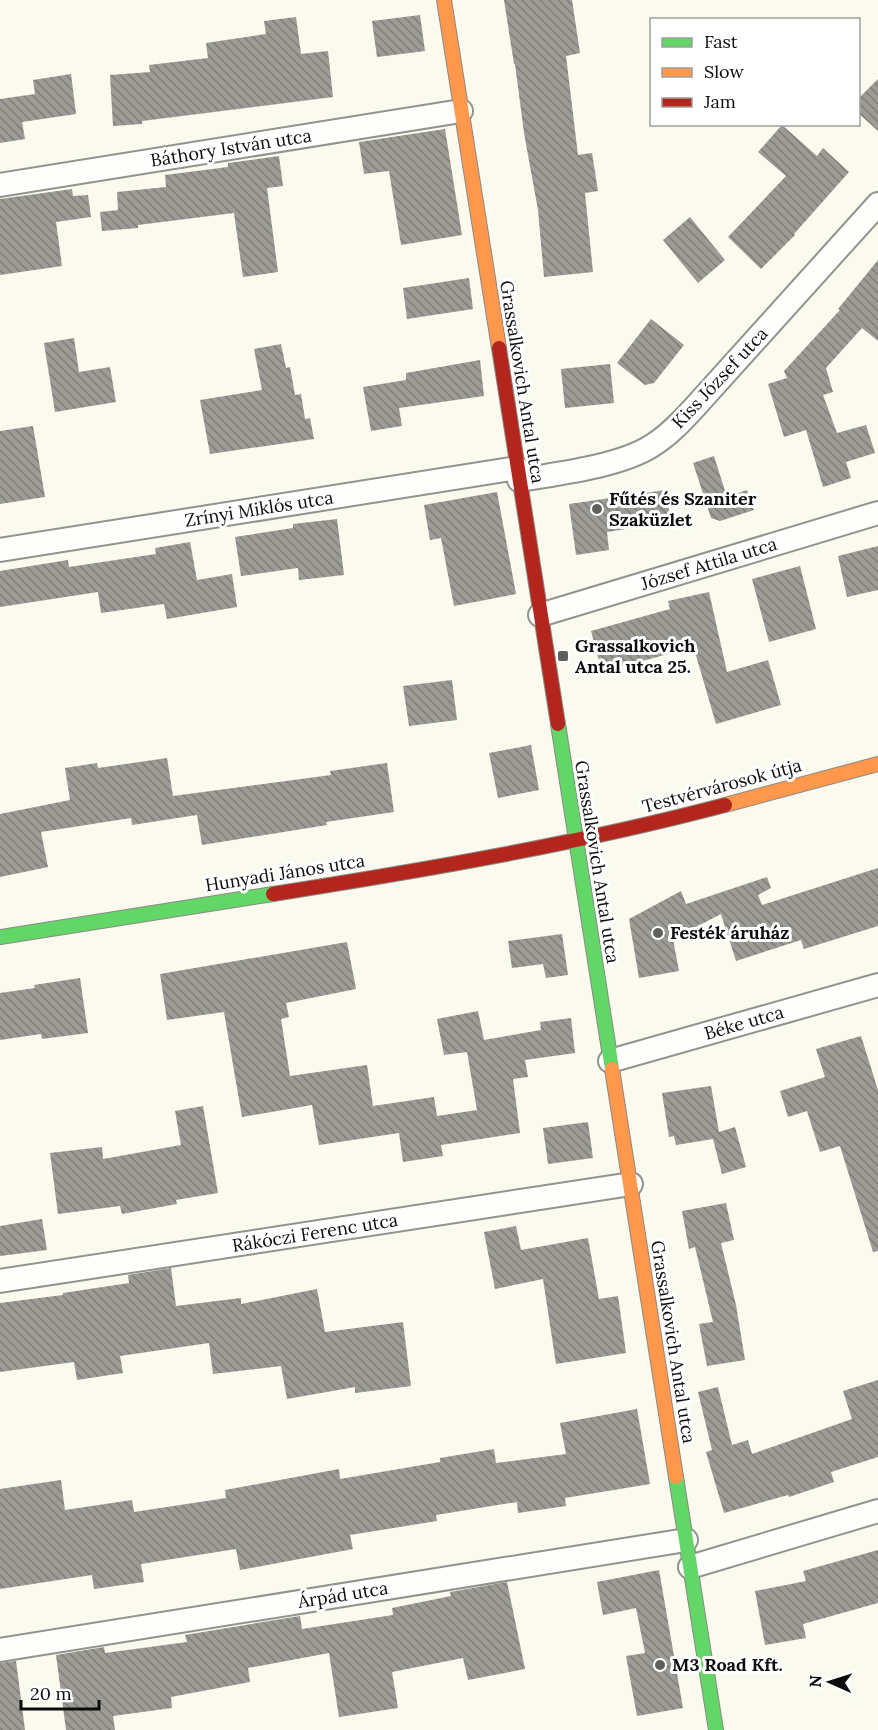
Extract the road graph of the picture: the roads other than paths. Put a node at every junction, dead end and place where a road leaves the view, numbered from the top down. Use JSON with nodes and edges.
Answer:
{"nodes":[{"id":1,"x":444,"y":0,"type":"edge"},
{"id":2,"x":461,"y":111,"type":"junction"},
{"id":3,"x":0,"y":185,"type":"edge"},
{"id":4,"x":878,"y":204,"type":"edge"},
{"id":5,"x":518,"y":474,"type":"junction"},
{"id":6,"x":878,"y":513,"type":"edge"},
{"id":7,"x":0,"y":550,"type":"edge"},
{"id":8,"x":540,"y":615,"type":"junction"},
{"id":9,"x":878,"y":764,"type":"edge"},
{"id":10,"x":575,"y":840,"type":"junction"},
{"id":11,"x":0,"y":937,"type":"edge"},
{"id":12,"x":878,"y":985,"type":"edge"},
{"id":13,"x":610,"y":1061,"type":"junction"},
{"id":14,"x":630,"y":1184,"type":"junction"},
{"id":15,"x":0,"y":1281,"type":"edge"},
{"id":16,"x":878,"y":1511,"type":"edge"},
{"id":17,"x":686,"y":1540,"type":"junction"},
{"id":18,"x":690,"y":1567,"type":"junction"},
{"id":19,"x":0,"y":1650,"type":"edge"},
{"id":20,"x":716,"y":1730,"type":"edge"}],
"edges":[{"from":1,"to":2,"type":"street","name":"Grassalkovich Antal utca"},
{"from":2,"to":3,"type":"street","name":"Báthory István utca"},
{"from":2,"to":5,"type":"street","name":"Grassalkovich Antal utca"},
{"from":4,"to":5,"type":"street","name":"Kiss József utca"},
{"from":5,"to":7,"type":"street","name":"Zrínyi Miklós utca"},
{"from":5,"to":8,"type":"street","name":"Grassalkovich Antal utca"},
{"from":6,"to":8,"type":"street","name":"József Attila utca"},
{"from":8,"to":10,"type":"street","name":"Grassalkovich Antal utca"},
{"from":9,"to":10,"type":"street","name":"Testvérvárosok útja"},
{"from":10,"to":11,"type":"street","name":"Hunyadi János utca"},
{"from":10,"to":13,"type":"street","name":"Grassalkovich Antal utca"},
{"from":12,"to":13,"type":"street","name":"Béke utca"},
{"from":13,"to":14,"type":"street","name":"Grassalkovich Antal utca"},
{"from":14,"to":15,"type":"street","name":"Rákóczi Ferenc utca"},
{"from":14,"to":17,"type":"street","name":"Grassalkovich Antal utca"},
{"from":16,"to":18,"type":"street"},
{"from":17,"to":18,"type":"street","name":"Grassalkovich Antal utca"},
{"from":17,"to":19,"type":"street","name":"Árpád utca"},
{"from":18,"to":20,"type":"street","name":"Grassalkovich Antal utca"}]}
